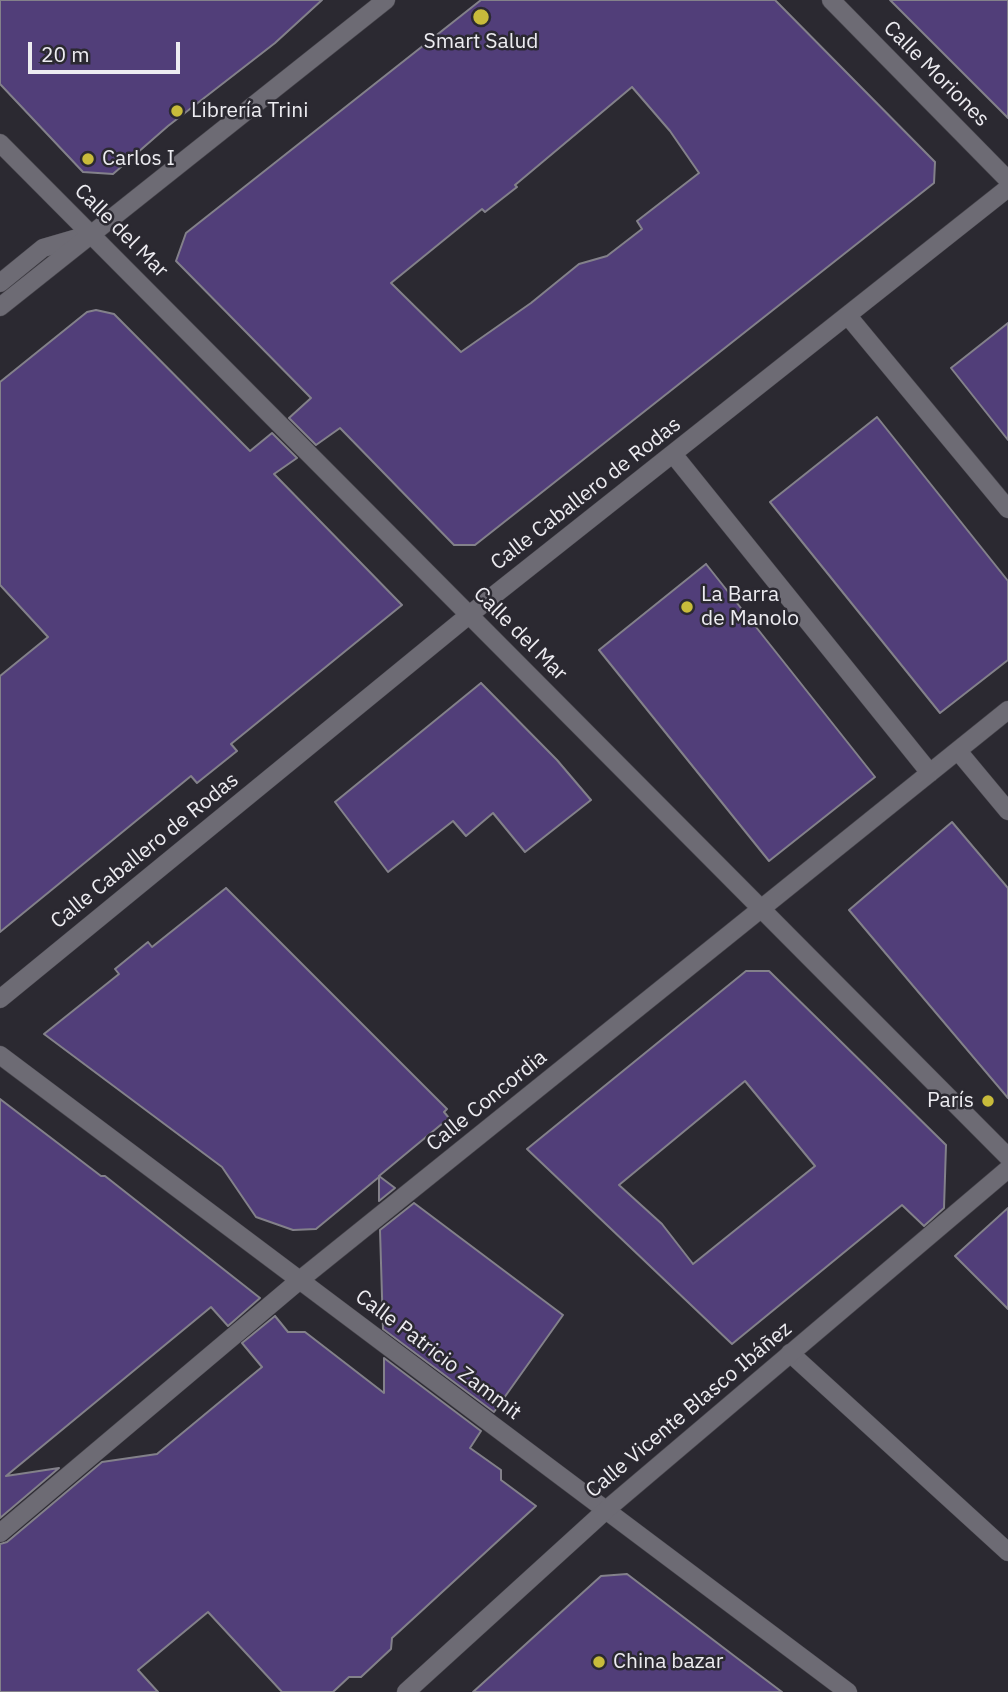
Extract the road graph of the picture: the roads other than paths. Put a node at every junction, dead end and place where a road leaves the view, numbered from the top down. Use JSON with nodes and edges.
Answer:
{"nodes":[{"id":1,"x":386,"y":0,"type":"edge"},
{"id":2,"x":831,"y":0,"type":"edge"},
{"id":3,"x":0,"y":143,"type":"edge"},
{"id":4,"x":1008,"y":180,"type":"edge"},
{"id":5,"x":1008,"y":188,"type":"edge"},
{"id":6,"x":91,"y":234,"type":"junction"},
{"id":7,"x":0,"y":283,"type":"edge"},
{"id":8,"x":0,"y":307,"type":"edge"},
{"id":9,"x":848,"y":316,"type":"junction"},
{"id":10,"x":673,"y":454,"type":"junction"},
{"id":11,"x":1008,"y":509,"type":"edge"},
{"id":12,"x":469,"y":615,"type":"junction"},
{"id":13,"x":1008,"y":710,"type":"edge"},
{"id":14,"x":957,"y":751,"type":"junction"},
{"id":15,"x":930,"y":773,"type":"junction"},
{"id":16,"x":1008,"y":811,"type":"edge"},
{"id":17,"x":762,"y":909,"type":"junction"},
{"id":18,"x":0,"y":999,"type":"edge"},
{"id":19,"x":0,"y":1055,"type":"edge"},
{"id":20,"x":1008,"y":1157,"type":"edge"},
{"id":21,"x":1008,"y":1169,"type":"edge"},
{"id":22,"x":301,"y":1279,"type":"junction"},
{"id":23,"x":790,"y":1353,"type":"junction"},
{"id":24,"x":606,"y":1510,"type":"junction"},
{"id":25,"x":0,"y":1533,"type":"edge"},
{"id":26,"x":1008,"y":1552,"type":"edge"},
{"id":27,"x":406,"y":1692,"type":"edge"},
{"id":28,"x":848,"y":1692,"type":"edge"}],
"edges":[{"from":1,"to":6,"type":"street"},
{"from":2,"to":4,"type":"street","name":"Calle Moriones"},
{"from":3,"to":6,"type":"street","name":"Calle del Mar"},
{"from":5,"to":9,"type":"street","name":"Calle Caballero de Rodas"},
{"from":6,"to":7,"type":"street"},
{"from":6,"to":8,"type":"street"},
{"from":6,"to":12,"type":"street","name":"Calle del Mar"},
{"from":9,"to":10,"type":"street","name":"Calle Caballero de Rodas"},
{"from":9,"to":11,"type":"street"},
{"from":10,"to":12,"type":"street","name":"Calle Caballero de Rodas"},
{"from":10,"to":15,"type":"street"},
{"from":12,"to":17,"type":"street","name":"Calle del Mar"},
{"from":12,"to":18,"type":"street","name":"Calle Caballero de Rodas"},
{"from":13,"to":14,"type":"street","name":"Calle Concordia"},
{"from":14,"to":15,"type":"street","name":"Calle Concordia"},
{"from":14,"to":16,"type":"street"},
{"from":15,"to":17,"type":"street","name":"Calle Concordia"},
{"from":17,"to":20,"type":"street","name":"Calle del Mar"},
{"from":17,"to":22,"type":"street","name":"Calle Concordia"},
{"from":19,"to":22,"type":"street","name":"Calle Patricio Zammit"},
{"from":21,"to":23,"type":"street","name":"Calle Vicente Blasco Ibáñez"},
{"from":22,"to":24,"type":"street","name":"Calle Patricio Zammit"},
{"from":22,"to":25,"type":"street","name":"Calle Concordia"},
{"from":23,"to":24,"type":"street","name":"Calle Vicente Blasco Ibáñez"},
{"from":23,"to":26,"type":"street"},
{"from":24,"to":27,"type":"street","name":"Calle Vicente Blasco Ibáñez"},
{"from":24,"to":28,"type":"street","name":"Calle Patricio Zammit"}]}
